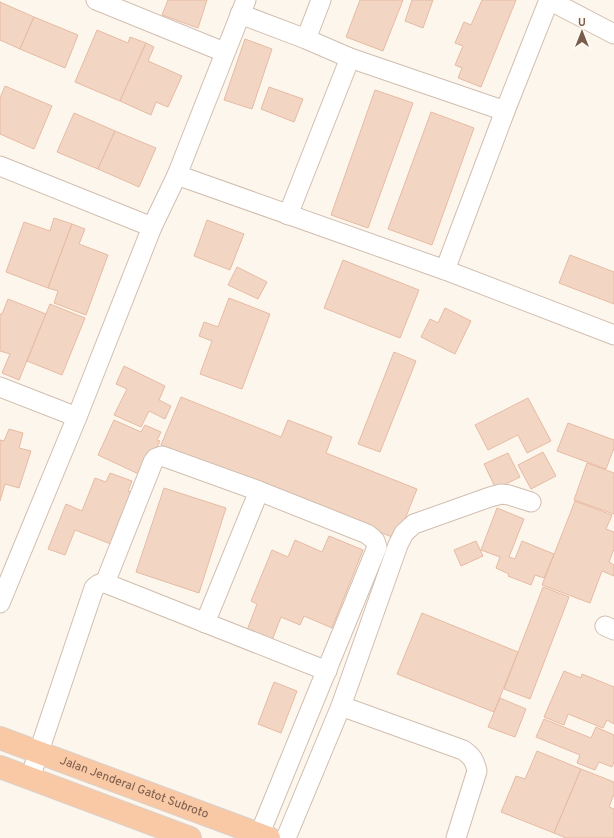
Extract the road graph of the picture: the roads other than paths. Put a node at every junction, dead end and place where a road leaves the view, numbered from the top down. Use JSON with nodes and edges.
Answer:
{"nodes":[{"id":1,"x":321,"y":0,"type":"edge"},
{"id":2,"x":549,"y":0,"type":"edge"},
{"id":3,"x":101,"y":1,"type":"edge"},
{"id":4,"x":243,"y":7,"type":"edge"},
{"id":5,"x":614,"y":34,"type":"edge"},
{"id":6,"x":306,"y":39,"type":"junction"},
{"id":7,"x":224,"y":52,"type":"junction"},
{"id":8,"x":350,"y":58,"type":"junction"},
{"id":9,"x":505,"y":111,"type":"junction"},
{"id":10,"x":0,"y":166,"type":"edge"},
{"id":11,"x":177,"y":175,"type":"junction"},
{"id":12,"x":288,"y":215,"type":"junction"},
{"id":13,"x":152,"y":227,"type":"junction"},
{"id":14,"x":445,"y":270,"type":"junction"},
{"id":15,"x":614,"y":335,"type":"edge"},
{"id":16,"x":0,"y":387,"type":"edge"},
{"id":17,"x":77,"y":417,"type":"junction"},
{"id":18,"x":259,"y":491,"type":"junction"},
{"id":19,"x":531,"y":502,"type":"dead end"},
{"id":20,"x":105,"y":583,"type":"junction"},
{"id":21,"x":0,"y":603,"type":"edge"},
{"id":22,"x":205,"y":623,"type":"junction"},
{"id":23,"x":327,"y":671,"type":"junction"},
{"id":24,"x":341,"y":706,"type":"junction"},
{"id":25,"x":0,"y":738,"type":"edge"},
{"id":26,"x":38,"y":753,"type":"junction"},
{"id":27,"x":0,"y":767,"type":"edge"},
{"id":28,"x":30,"y":778,"type":"junction"},
{"id":29,"x":262,"y":837,"type":"edge"},
{"id":30,"x":190,"y":838,"type":"edge"},
{"id":31,"x":286,"y":838,"type":"edge"},
{"id":32,"x":456,"y":838,"type":"edge"}],
"edges":[{"from":1,"to":6,"type":"street"},
{"from":2,"to":5,"type":"street"},
{"from":2,"to":9,"type":"street"},
{"from":3,"to":7,"type":"street"},
{"from":4,"to":6,"type":"street"},
{"from":4,"to":7,"type":"street"},
{"from":6,"to":8,"type":"street"},
{"from":7,"to":11,"type":"street"},
{"from":8,"to":9,"type":"street"},
{"from":8,"to":12,"type":"street"},
{"from":9,"to":14,"type":"street"},
{"from":10,"to":13,"type":"street"},
{"from":11,"to":12,"type":"street"},
{"from":11,"to":13,"type":"street"},
{"from":12,"to":14,"type":"street"},
{"from":13,"to":17,"type":"street"},
{"from":14,"to":15,"type":"street"},
{"from":16,"to":17,"type":"street"},
{"from":17,"to":21,"type":"street"},
{"from":18,"to":20,"type":"street"},
{"from":18,"to":22,"type":"street"},
{"from":18,"to":23,"type":"street"},
{"from":19,"to":24,"type":"street"},
{"from":20,"to":22,"type":"street"},
{"from":20,"to":26,"type":"street"},
{"from":22,"to":23,"type":"street"},
{"from":23,"to":29,"type":"street"},
{"from":24,"to":31,"type":"street"},
{"from":24,"to":32,"type":"street"},
{"from":25,"to":26,"type":"highway","name":"Jalan Jenderal Gatot Subroto"},
{"from":26,"to":28,"type":"street"},
{"from":26,"to":29,"type":"highway","name":"Jalan Jenderal Gatot Subroto"},
{"from":27,"to":28,"type":"highway"},
{"from":28,"to":30,"type":"highway"}]}
